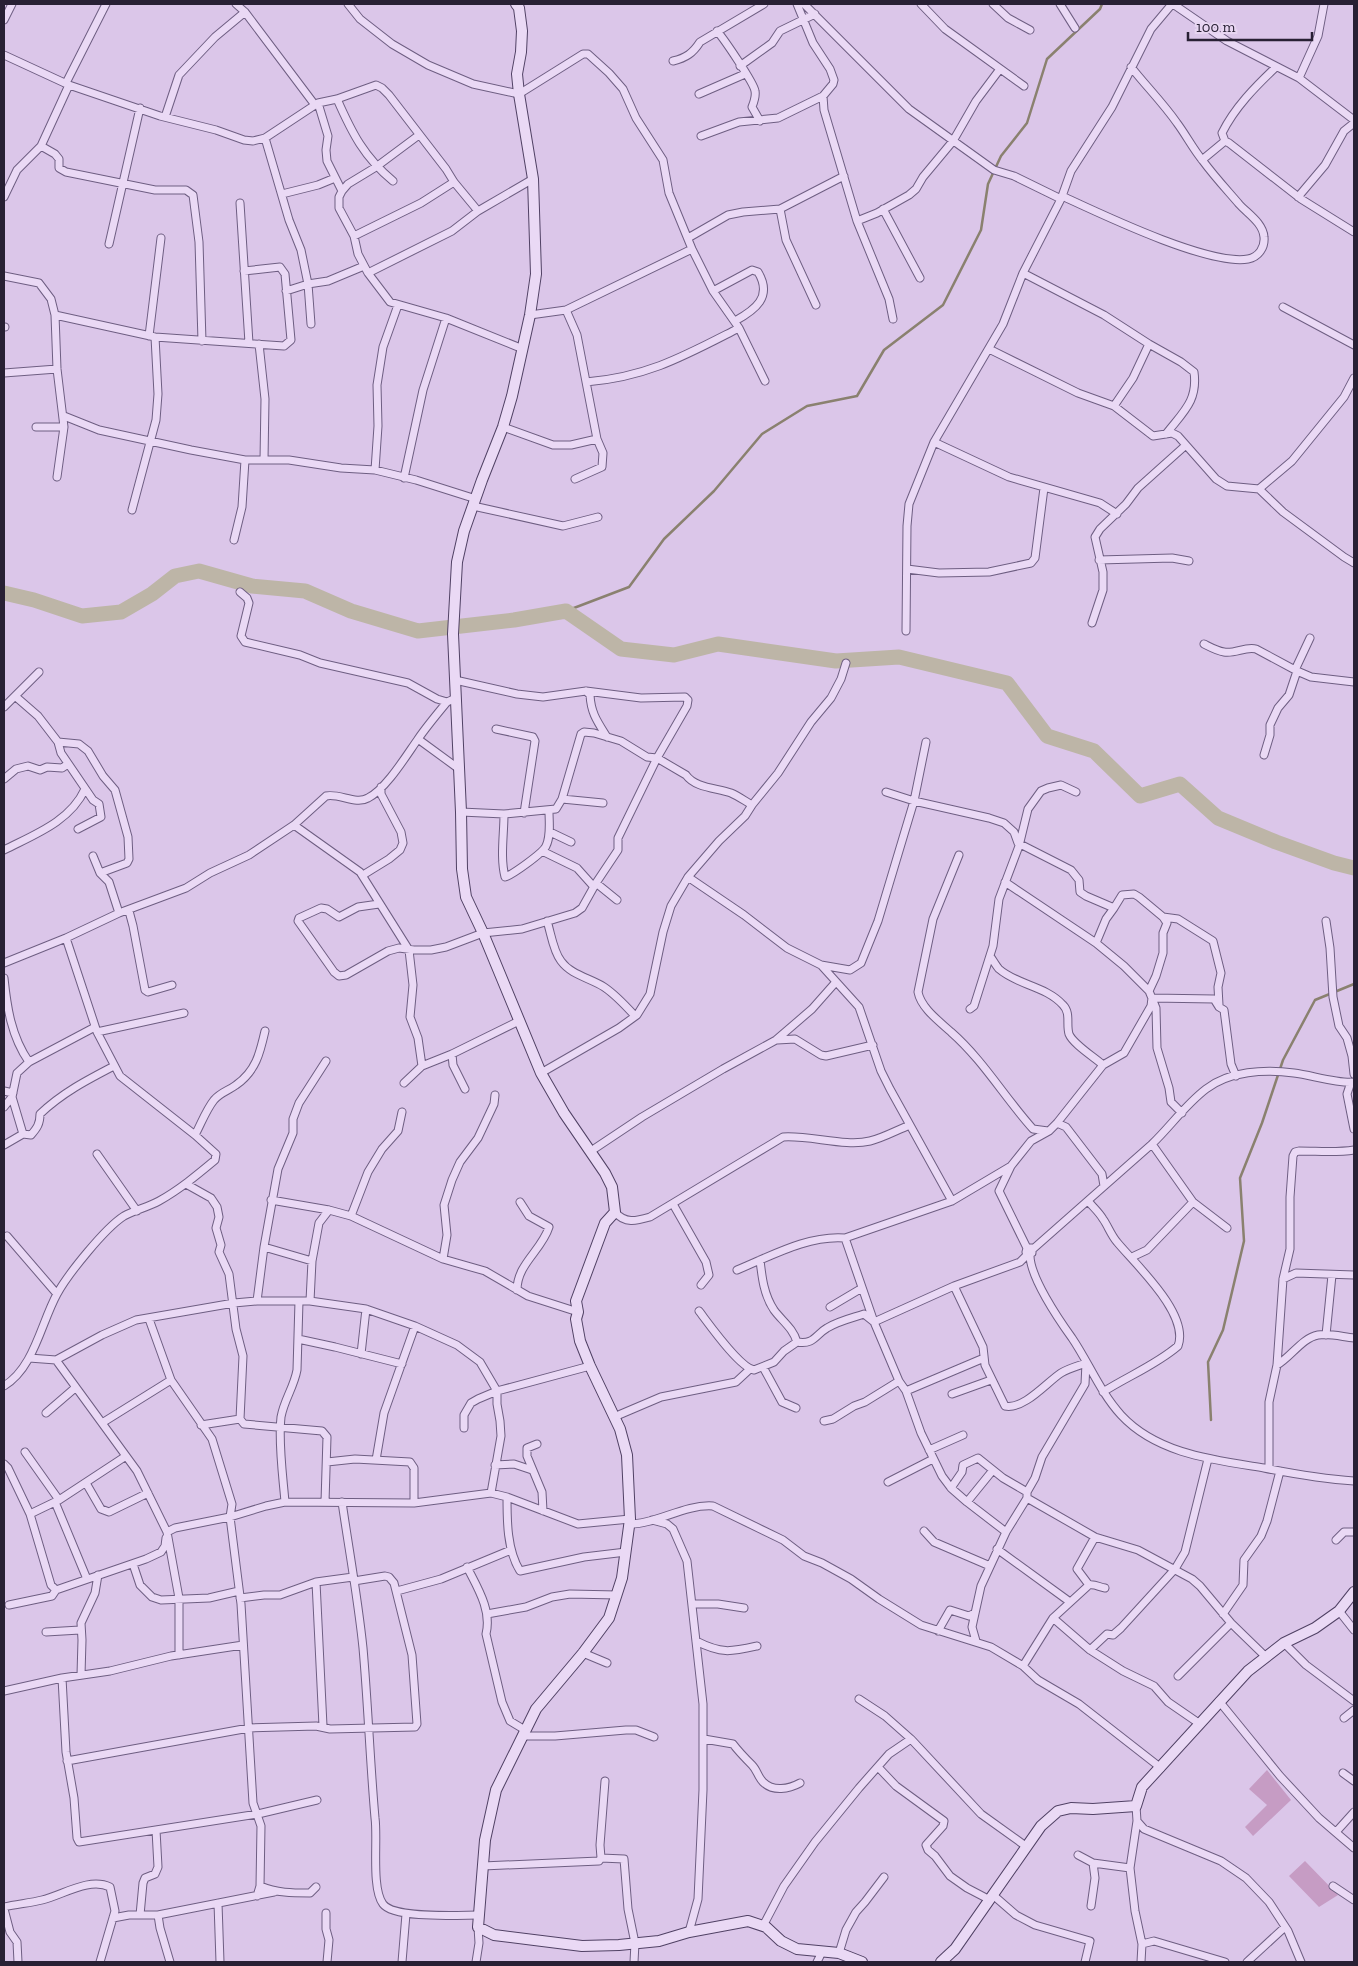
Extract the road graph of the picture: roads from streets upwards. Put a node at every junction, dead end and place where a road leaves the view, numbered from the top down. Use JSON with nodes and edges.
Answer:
{"nodes":[{"id":1,"x":12,"y":4,"type":"edge"},
{"id":2,"x":106,"y":4,"type":"edge"},
{"id":3,"x":236,"y":4,"type":"edge"},
{"id":4,"x":348,"y":4,"type":"edge"},
{"id":5,"x":516,"y":4,"type":"edge"},
{"id":6,"x":764,"y":4,"type":"edge"},
{"id":7,"x":797,"y":4,"type":"edge"},
{"id":8,"x":804,"y":4,"type":"edge"},
{"id":9,"x":921,"y":4,"type":"edge"},
{"id":10,"x":993,"y":4,"type":"edge"},
{"id":11,"x":1060,"y":4,"type":"edge"},
{"id":12,"x":1173,"y":4,"type":"edge"},
{"id":13,"x":1324,"y":4,"type":"edge"},
{"id":14,"x":245,"y":12,"type":"junction"},
{"id":15,"x":815,"y":14,"type":"junction"},
{"id":16,"x":803,"y":18,"type":"junction"},
{"id":17,"x":4,"y":20,"type":"edge"},
{"id":18,"x":1074,"y":28,"type":"dead end"},
{"id":19,"x":1030,"y":30,"type":"dead end"},
{"id":20,"x":717,"y":31,"type":"junction"},
{"id":21,"x":5,"y":57,"type":"edge"},
{"id":22,"x":673,"y":61,"type":"dead end"},
{"id":23,"x":740,"y":66,"type":"junction"},
{"id":24,"x":1276,"y":67,"type":"junction"},
{"id":25,"x":1131,"y":68,"type":"junction"},
{"id":26,"x":1000,"y":69,"type":"junction"},
{"id":27,"x":745,"y":74,"type":"junction"},
{"id":28,"x":1299,"y":78,"type":"junction"},
{"id":29,"x":68,"y":84,"type":"junction"},
{"id":30,"x":1024,"y":86,"type":"dead end"},
{"id":31,"x":519,"y":94,"type":"junction"},
{"id":32,"x":699,"y":94,"type":"dead end"},
{"id":33,"x":823,"y":96,"type":"junction"},
{"id":34,"x":337,"y":100,"type":"junction"},
{"id":35,"x":317,"y":104,"type":"junction"},
{"id":36,"x":140,"y":108,"type":"junction"},
{"id":37,"x":165,"y":117,"type":"junction"},
{"id":38,"x":760,"y":120,"type":"junction"},
{"id":39,"x":1354,"y":121,"type":"edge"},
{"id":40,"x":419,"y":134,"type":"junction"},
{"id":41,"x":701,"y":136,"type":"dead end"},
{"id":42,"x":265,"y":138,"type":"junction"},
{"id":43,"x":952,"y":141,"type":"junction"},
{"id":44,"x":1225,"y":141,"type":"junction"},
{"id":45,"x":41,"y":146,"type":"junction"},
{"id":46,"x":1202,"y":160,"type":"junction"},
{"id":47,"x":376,"y":167,"type":"junction"},
{"id":48,"x":844,"y":176,"type":"junction"},
{"id":49,"x":335,"y":178,"type":"junction"},
{"id":50,"x":533,"y":179,"type":"junction"},
{"id":51,"x":393,"y":181,"type":"dead end"},
{"id":52,"x":124,"y":182,"type":"junction"},
{"id":53,"x":454,"y":182,"type":"junction"},
{"id":54,"x":342,"y":191,"type":"junction"},
{"id":55,"x":282,"y":194,"type":"junction"},
{"id":56,"x":4,"y":197,"type":"edge"},
{"id":57,"x":1298,"y":197,"type":"junction"},
{"id":58,"x":1062,"y":198,"type":"junction"},
{"id":59,"x":240,"y":203,"type":"dead end"},
{"id":60,"x":780,"y":209,"type":"junction"},
{"id":61,"x":883,"y":209,"type":"junction"},
{"id":62,"x":478,"y":211,"type":"junction"},
{"id":63,"x":857,"y":221,"type":"junction"},
{"id":64,"x":1354,"y":232,"type":"edge"},
{"id":65,"x":354,"y":236,"type":"junction"},
{"id":66,"x":162,"y":238,"type":"dead end"},
{"id":67,"x":688,"y":238,"type":"junction"},
{"id":68,"x":109,"y":244,"type":"dead end"},
{"id":69,"x":692,"y":249,"type":"junction"},
{"id":70,"x":366,"y":269,"type":"junction"},
{"id":71,"x":244,"y":271,"type":"junction"},
{"id":72,"x":1023,"y":274,"type":"junction"},
{"id":73,"x":4,"y":276,"type":"edge"},
{"id":74,"x":920,"y":278,"type":"dead end"},
{"id":75,"x":308,"y":284,"type":"junction"},
{"id":76,"x":286,"y":291,"type":"junction"},
{"id":77,"x":713,"y":291,"type":"junction"},
{"id":78,"x":398,"y":305,"type":"junction"},
{"id":79,"x":816,"y":306,"type":"dead end"},
{"id":80,"x":1283,"y":307,"type":"dead end"},
{"id":81,"x":566,"y":310,"type":"junction"},
{"id":82,"x":55,"y":315,"type":"junction"},
{"id":83,"x":530,"y":315,"type":"junction"},
{"id":84,"x":446,"y":318,"type":"junction"},
{"id":85,"x":893,"y":319,"type":"dead end"},
{"id":86,"x":311,"y":324,"type":"dead end"},
{"id":87,"x":737,"y":325,"type":"junction"},
{"id":88,"x":152,"y":337,"type":"junction"},
{"id":89,"x":202,"y":341,"type":"junction"},
{"id":90,"x":249,"y":342,"type":"junction"},
{"id":91,"x":259,"y":344,"type":"junction"},
{"id":92,"x":1149,"y":344,"type":"junction"},
{"id":93,"x":1354,"y":345,"type":"edge"},
{"id":94,"x":523,"y":349,"type":"junction"},
{"id":95,"x":989,"y":350,"type":"junction"},
{"id":96,"x":57,"y":369,"type":"junction"},
{"id":97,"x":4,"y":373,"type":"edge"},
{"id":98,"x":1354,"y":378,"type":"edge"},
{"id":99,"x":765,"y":381,"type":"dead end"},
{"id":100,"x":586,"y":382,"type":"junction"},
{"id":101,"x":1114,"y":406,"type":"junction"},
{"id":102,"x":64,"y":416,"type":"junction"},
{"id":103,"x":36,"y":427,"type":"dead end"},
{"id":104,"x":64,"y":427,"type":"junction"},
{"id":105,"x":503,"y":427,"type":"junction"},
{"id":106,"x":1166,"y":434,"type":"junction"},
{"id":107,"x":597,"y":439,"type":"junction"},
{"id":108,"x":150,"y":442,"type":"junction"},
{"id":109,"x":934,"y":442,"type":"junction"},
{"id":110,"x":1186,"y":445,"type":"junction"},
{"id":111,"x":245,"y":460,"type":"junction"},
{"id":112,"x":264,"y":460,"type":"junction"},
{"id":113,"x":375,"y":470,"type":"junction"},
{"id":114,"x":57,"y":478,"type":"dead end"},
{"id":115,"x":404,"y":478,"type":"junction"},
{"id":116,"x":575,"y":479,"type":"dead end"},
{"id":117,"x":1044,"y":488,"type":"junction"},
{"id":118,"x":1259,"y":489,"type":"junction"},
{"id":119,"x":474,"y":502,"type":"junction"},
{"id":120,"x":132,"y":510,"type":"dead end"},
{"id":121,"x":1116,"y":514,"type":"junction"},
{"id":122,"x":598,"y":517,"type":"dead end"},
{"id":123,"x":234,"y":540,"type":"dead end"},
{"id":124,"x":1100,"y":560,"type":"junction"},
{"id":125,"x":1189,"y":561,"type":"dead end"},
{"id":126,"x":1354,"y":563,"type":"edge"},
{"id":127,"x":907,"y":569,"type":"junction"},
{"id":128,"x":240,"y":592,"type":"dead end"},
{"id":129,"x":1092,"y":623,"type":"dead end"},
{"id":130,"x":906,"y":631,"type":"dead end"},
{"id":131,"x":1310,"y":638,"type":"dead end"},
{"id":132,"x":1204,"y":644,"type":"dead end"},
{"id":133,"x":846,"y":662,"type":"dead end"},
{"id":134,"x":1296,"y":670,"type":"junction"},
{"id":135,"x":39,"y":672,"type":"dead end"},
{"id":136,"x":455,"y":680,"type":"junction"},
{"id":137,"x":1354,"y":682,"type":"edge"},
{"id":138,"x":586,"y":691,"type":"junction"},
{"id":139,"x":15,"y":696,"type":"junction"},
{"id":140,"x":452,"y":700,"type":"junction"},
{"id":141,"x":4,"y":707,"type":"edge"},
{"id":142,"x":496,"y":730,"type":"dead end"},
{"id":143,"x":607,"y":737,"type":"junction"},
{"id":144,"x":418,"y":739,"type":"junction"},
{"id":145,"x":58,"y":742,"type":"junction"},
{"id":146,"x":926,"y":742,"type":"dead end"},
{"id":147,"x":1264,"y":755,"type":"dead end"},
{"id":148,"x":657,"y":758,"type":"junction"},
{"id":149,"x":68,"y":764,"type":"junction"},
{"id":150,"x":459,"y":769,"type":"junction"},
{"id":151,"x":4,"y":779,"type":"edge"},
{"id":152,"x":381,"y":786,"type":"junction"},
{"id":153,"x":85,"y":789,"type":"junction"},
{"id":154,"x":886,"y":792,"type":"dead end"},
{"id":155,"x":1076,"y":792,"type":"dead end"},
{"id":156,"x":562,"y":799,"type":"junction"},
{"id":157,"x":914,"y":802,"type":"junction"},
{"id":158,"x":603,"y":803,"type":"dead end"},
{"id":159,"x":752,"y":805,"type":"junction"},
{"id":160,"x":549,"y":811,"type":"junction"},
{"id":161,"x":461,"y":812,"type":"junction"},
{"id":162,"x":524,"y":813,"type":"junction"},
{"id":163,"x":504,"y":814,"type":"junction"},
{"id":164,"x":294,"y":825,"type":"junction"},
{"id":165,"x":78,"y":829,"type":"dead end"},
{"id":166,"x":550,"y":832,"type":"junction"},
{"id":167,"x":571,"y":842,"type":"dead end"},
{"id":168,"x":1018,"y":843,"type":"junction"},
{"id":169,"x":4,"y":850,"type":"edge"},
{"id":170,"x":542,"y":851,"type":"junction"},
{"id":171,"x":959,"y":855,"type":"dead end"},
{"id":172,"x":93,"y":856,"type":"dead end"},
{"id":173,"x":100,"y":873,"type":"junction"},
{"id":174,"x":363,"y":875,"type":"junction"},
{"id":175,"x":688,"y":877,"type":"junction"},
{"id":176,"x":1006,"y":882,"type":"junction"},
{"id":177,"x":595,"y":885,"type":"junction"},
{"id":178,"x":617,"y":900,"type":"dead end"},
{"id":179,"x":379,"y":904,"type":"junction"},
{"id":180,"x":1114,"y":908,"type":"junction"},
{"id":181,"x":129,"y":911,"type":"junction"},
{"id":182,"x":119,"y":914,"type":"junction"},
{"id":183,"x":1163,"y":917,"type":"junction"},
{"id":184,"x":1326,"y":920,"type":"dead end"},
{"id":185,"x":547,"y":921,"type":"junction"},
{"id":186,"x":483,"y":933,"type":"junction"},
{"id":187,"x":66,"y":938,"type":"junction"},
{"id":188,"x":1096,"y":944,"type":"junction"},
{"id":189,"x":409,"y":950,"type":"junction"},
{"id":190,"x":990,"y":956,"type":"junction"},
{"id":191,"x":4,"y":963,"type":"edge"},
{"id":192,"x":821,"y":965,"type":"junction"},
{"id":193,"x":4,"y":978,"type":"edge"},
{"id":194,"x":835,"y":983,"type":"junction"},
{"id":195,"x":172,"y":984,"type":"dead end"},
{"id":196,"x":1150,"y":994,"type":"junction"},
{"id":197,"x":1219,"y":1007,"type":"junction"},
{"id":198,"x":970,"y":1009,"type":"dead end"},
{"id":199,"x":184,"y":1013,"type":"dead end"},
{"id":200,"x":635,"y":1016,"type":"junction"},
{"id":201,"x":519,"y":1021,"type":"junction"},
{"id":202,"x":96,"y":1029,"type":"junction"},
{"id":203,"x":265,"y":1031,"type":"dead end"},
{"id":204,"x":776,"y":1040,"type":"junction"},
{"id":205,"x":873,"y":1045,"type":"junction"},
{"id":206,"x":452,"y":1054,"type":"junction"},
{"id":207,"x":326,"y":1061,"type":"dead end"},
{"id":208,"x":29,"y":1062,"type":"junction"},
{"id":209,"x":1103,"y":1065,"type":"junction"},
{"id":210,"x":114,"y":1066,"type":"junction"},
{"id":211,"x":422,"y":1066,"type":"junction"},
{"id":212,"x":540,"y":1073,"type":"junction"},
{"id":213,"x":1354,"y":1074,"type":"edge"},
{"id":214,"x":1236,"y":1076,"type":"junction"},
{"id":215,"x":1353,"y":1082,"type":"edge"},
{"id":216,"x":404,"y":1083,"type":"dead end"},
{"id":217,"x":465,"y":1089,"type":"dead end"},
{"id":218,"x":4,"y":1091,"type":"edge"},
{"id":219,"x":12,"y":1095,"type":"junction"},
{"id":220,"x":495,"y":1095,"type":"dead end"},
{"id":221,"x":4,"y":1107,"type":"edge"},
{"id":222,"x":1352,"y":1108,"type":"edge"},
{"id":223,"x":402,"y":1112,"type":"dead end"},
{"id":224,"x":1182,"y":1113,"type":"junction"},
{"id":225,"x":1057,"y":1123,"type":"junction"},
{"id":226,"x":910,"y":1125,"type":"junction"},
{"id":227,"x":1354,"y":1129,"type":"edge"},
{"id":228,"x":1049,"y":1131,"type":"junction"},
{"id":229,"x":23,"y":1134,"type":"junction"},
{"id":230,"x":195,"y":1135,"type":"junction"},
{"id":231,"x":1152,"y":1144,"type":"junction"},
{"id":232,"x":4,"y":1146,"type":"edge"},
{"id":233,"x":1354,"y":1150,"type":"edge"},
{"id":234,"x":591,"y":1151,"type":"junction"},
{"id":235,"x":97,"y":1154,"type":"dead end"},
{"id":236,"x":1010,"y":1166,"type":"junction"},
{"id":237,"x":186,"y":1184,"type":"junction"},
{"id":238,"x":1104,"y":1186,"type":"junction"},
{"id":239,"x":271,"y":1200,"type":"junction"},
{"id":240,"x":952,"y":1201,"type":"junction"},
{"id":241,"x":1088,"y":1201,"type":"junction"},
{"id":242,"x":520,"y":1202,"type":"dead end"},
{"id":243,"x":1193,"y":1202,"type":"junction"},
{"id":244,"x":673,"y":1204,"type":"junction"},
{"id":245,"x":328,"y":1210,"type":"junction"},
{"id":246,"x":138,"y":1211,"type":"junction"},
{"id":247,"x":615,"y":1212,"type":"junction"},
{"id":248,"x":351,"y":1216,"type":"junction"},
{"id":249,"x":1227,"y":1228,"type":"dead end"},
{"id":250,"x":7,"y":1236,"type":"dead end"},
{"id":251,"x":844,"y":1238,"type":"junction"},
{"id":252,"x":264,"y":1247,"type":"junction"},
{"id":253,"x":1030,"y":1251,"type":"junction"},
{"id":254,"x":1132,"y":1257,"type":"junction"},
{"id":255,"x":443,"y":1259,"type":"junction"},
{"id":256,"x":760,"y":1260,"type":"junction"},
{"id":257,"x":312,"y":1261,"type":"junction"},
{"id":258,"x":737,"y":1270,"type":"dead end"},
{"id":259,"x":1332,"y":1275,"type":"junction"},
{"id":260,"x":1354,"y":1276,"type":"edge"},
{"id":261,"x":1282,"y":1278,"type":"junction"},
{"id":262,"x":701,"y":1285,"type":"dead end"},
{"id":263,"x":954,"y":1286,"type":"junction"},
{"id":264,"x":862,"y":1288,"type":"junction"},
{"id":265,"x":517,"y":1290,"type":"junction"},
{"id":266,"x":57,"y":1294,"type":"junction"},
{"id":267,"x":256,"y":1301,"type":"junction"},
{"id":268,"x":299,"y":1301,"type":"junction"},
{"id":269,"x":310,"y":1301,"type":"junction"},
{"id":270,"x":234,"y":1303,"type":"junction"},
{"id":271,"x":830,"y":1307,"type":"dead end"},
{"id":272,"x":366,"y":1309,"type":"junction"},
{"id":273,"x":578,"y":1312,"type":"junction"},
{"id":274,"x":700,"y":1312,"type":"dead end"},
{"id":275,"x":149,"y":1319,"type":"junction"},
{"id":276,"x":874,"y":1322,"type":"junction"},
{"id":277,"x":415,"y":1326,"type":"junction"},
{"id":278,"x":1326,"y":1335,"type":"junction"},
{"id":279,"x":1354,"y":1338,"type":"edge"},
{"id":280,"x":298,"y":1339,"type":"junction"},
{"id":281,"x":797,"y":1342,"type":"junction"},
{"id":282,"x":361,"y":1354,"type":"junction"},
{"id":283,"x":29,"y":1358,"type":"junction"},
{"id":284,"x":984,"y":1358,"type":"junction"},
{"id":285,"x":56,"y":1360,"type":"junction"},
{"id":286,"x":1086,"y":1363,"type":"junction"},
{"id":287,"x":402,"y":1364,"type":"junction"},
{"id":288,"x":1277,"y":1365,"type":"junction"},
{"id":289,"x":590,"y":1366,"type":"junction"},
{"id":290,"x":763,"y":1367,"type":"junction"},
{"id":291,"x":750,"y":1369,"type":"junction"},
{"id":292,"x":171,"y":1380,"type":"junction"},
{"id":293,"x":992,"y":1380,"type":"junction"},
{"id":294,"x":899,"y":1381,"type":"junction"},
{"id":295,"x":4,"y":1386,"type":"edge"},
{"id":296,"x":75,"y":1388,"type":"junction"},
{"id":297,"x":497,"y":1391,"type":"junction"},
{"id":298,"x":906,"y":1391,"type":"junction"},
{"id":299,"x":1103,"y":1392,"type":"junction"},
{"id":300,"x":952,"y":1394,"type":"dead end"},
{"id":301,"x":796,"y":1408,"type":"dead end"},
{"id":302,"x":46,"y":1413,"type":"dead end"},
{"id":303,"x":614,"y":1417,"type":"junction"},
{"id":304,"x":240,"y":1419,"type":"junction"},
{"id":305,"x":824,"y":1421,"type":"dead end"},
{"id":306,"x":102,"y":1424,"type":"junction"},
{"id":307,"x":201,"y":1425,"type":"junction"},
{"id":308,"x":281,"y":1428,"type":"junction"},
{"id":309,"x":464,"y":1428,"type":"dead end"},
{"id":310,"x":963,"y":1435,"type":"dead end"},
{"id":311,"x":537,"y":1444,"type":"dead end"},
{"id":312,"x":929,"y":1450,"type":"junction"},
{"id":313,"x":25,"y":1452,"type":"dead end"},
{"id":314,"x":126,"y":1456,"type":"junction"},
{"id":315,"x":933,"y":1459,"type":"junction"},
{"id":316,"x":1208,"y":1459,"type":"junction"},
{"id":317,"x":376,"y":1460,"type":"junction"},
{"id":318,"x":327,"y":1462,"type":"junction"},
{"id":319,"x":4,"y":1464,"type":"edge"},
{"id":320,"x":495,"y":1465,"type":"junction"},
{"id":321,"x":1270,"y":1469,"type":"junction"},
{"id":322,"x":532,"y":1470,"type":"junction"},
{"id":323,"x":993,"y":1470,"type":"junction"},
{"id":324,"x":1280,"y":1472,"type":"junction"},
{"id":325,"x":1354,"y":1480,"type":"edge"},
{"id":326,"x":888,"y":1482,"type":"dead end"},
{"id":327,"x":86,"y":1484,"type":"junction"},
{"id":328,"x":951,"y":1488,"type":"junction"},
{"id":329,"x":148,"y":1493,"type":"junction"},
{"id":330,"x":491,"y":1493,"type":"junction"},
{"id":331,"x":1027,"y":1495,"type":"junction"},
{"id":332,"x":507,"y":1497,"type":"junction"},
{"id":333,"x":57,"y":1501,"type":"junction"},
{"id":334,"x":285,"y":1502,"type":"junction"},
{"id":335,"x":325,"y":1502,"type":"junction"},
{"id":336,"x":342,"y":1502,"type":"junction"},
{"id":337,"x":967,"y":1502,"type":"junction"},
{"id":338,"x":414,"y":1503,"type":"junction"},
{"id":339,"x":543,"y":1511,"type":"junction"},
{"id":340,"x":30,"y":1514,"type":"junction"},
{"id":341,"x":230,"y":1517,"type":"junction"},
{"id":342,"x":650,"y":1520,"type":"junction"},
{"id":343,"x":630,"y":1521,"type":"junction"},
{"id":344,"x":924,"y":1531,"type":"dead end"},
{"id":345,"x":167,"y":1532,"type":"junction"},
{"id":346,"x":1006,"y":1532,"type":"junction"},
{"id":347,"x":1354,"y":1532,"type":"edge"},
{"id":348,"x":1095,"y":1537,"type":"junction"},
{"id":349,"x":1336,"y":1540,"type":"dead end"},
{"id":350,"x":997,"y":1549,"type":"junction"},
{"id":351,"x":511,"y":1550,"type":"junction"},
{"id":352,"x":626,"y":1552,"type":"junction"},
{"id":353,"x":133,"y":1564,"type":"junction"},
{"id":354,"x":990,"y":1566,"type":"junction"},
{"id":355,"x":467,"y":1567,"type":"junction"},
{"id":356,"x":1175,"y":1569,"type":"junction"},
{"id":357,"x":98,"y":1575,"type":"junction"},
{"id":358,"x":87,"y":1579,"type":"junction"},
{"id":359,"x":353,"y":1579,"type":"junction"},
{"id":360,"x":316,"y":1582,"type":"junction"},
{"id":361,"x":1089,"y":1585,"type":"junction"},
{"id":362,"x":1106,"y":1588,"type":"dead end"},
{"id":363,"x":56,"y":1590,"type":"junction"},
{"id":364,"x":397,"y":1591,"type":"junction"},
{"id":365,"x":1354,"y":1592,"type":"edge"},
{"id":366,"x":240,"y":1595,"type":"junction"},
{"id":367,"x":616,"y":1595,"type":"junction"},
{"id":368,"x":179,"y":1598,"type":"junction"},
{"id":369,"x":1070,"y":1602,"type":"junction"},
{"id":370,"x":692,"y":1604,"type":"junction"},
{"id":371,"x":9,"y":1605,"type":"dead end"},
{"id":372,"x":744,"y":1608,"type":"dead end"},
{"id":373,"x":1339,"y":1611,"type":"junction"},
{"id":374,"x":975,"y":1613,"type":"junction"},
{"id":375,"x":487,"y":1614,"type":"junction"},
{"id":376,"x":1222,"y":1614,"type":"junction"},
{"id":377,"x":1052,"y":1618,"type":"junction"},
{"id":378,"x":1231,"y":1623,"type":"junction"},
{"id":379,"x":80,"y":1630,"type":"junction"},
{"id":380,"x":1354,"y":1630,"type":"edge"},
{"id":381,"x":938,"y":1631,"type":"junction"},
{"id":382,"x":46,"y":1632,"type":"dead end"},
{"id":383,"x":696,"y":1641,"type":"junction"},
{"id":384,"x":976,"y":1641,"type":"junction"},
{"id":385,"x":1284,"y":1643,"type":"junction"},
{"id":386,"x":243,"y":1645,"type":"junction"},
{"id":387,"x":756,"y":1646,"type":"dead end"},
{"id":388,"x":1090,"y":1650,"type":"junction"},
{"id":389,"x":583,"y":1653,"type":"junction"},
{"id":390,"x":179,"y":1655,"type":"junction"},
{"id":391,"x":1266,"y":1657,"type":"junction"},
{"id":392,"x":606,"y":1663,"type":"dead end"},
{"id":393,"x":1023,"y":1666,"type":"junction"},
{"id":394,"x":81,"y":1676,"type":"junction"},
{"id":395,"x":1178,"y":1676,"type":"dead end"},
{"id":396,"x":62,"y":1678,"type":"junction"},
{"id":397,"x":4,"y":1691,"type":"edge"},
{"id":398,"x":859,"y":1699,"type":"dead end"},
{"id":399,"x":1219,"y":1701,"type":"junction"},
{"id":400,"x":1354,"y":1701,"type":"edge"},
{"id":401,"x":1354,"y":1710,"type":"edge"},
{"id":402,"x":1344,"y":1718,"type":"dead end"},
{"id":403,"x":1200,"y":1724,"type":"junction"},
{"id":404,"x":323,"y":1726,"type":"junction"},
{"id":405,"x":249,"y":1728,"type":"junction"},
{"id":406,"x":370,"y":1728,"type":"junction"},
{"id":407,"x":523,"y":1733,"type":"junction"},
{"id":408,"x":654,"y":1737,"type":"dead end"},
{"id":409,"x":704,"y":1739,"type":"junction"},
{"id":410,"x":911,"y":1739,"type":"junction"},
{"id":411,"x":67,"y":1761,"type":"junction"},
{"id":412,"x":878,"y":1767,"type":"junction"},
{"id":413,"x":1160,"y":1768,"type":"junction"},
{"id":414,"x":1343,"y":1773,"type":"dead end"},
{"id":415,"x":605,"y":1781,"type":"dead end"},
{"id":416,"x":1354,"y":1781,"type":"edge"},
{"id":417,"x":800,"y":1783,"type":"dead end"},
{"id":418,"x":317,"y":1800,"type":"dead end"},
{"id":419,"x":1136,"y":1806,"type":"junction"},
{"id":420,"x":1354,"y":1812,"type":"edge"},
{"id":421,"x":258,"y":1814,"type":"junction"},
{"id":422,"x":1137,"y":1821,"type":"junction"},
{"id":423,"x":156,"y":1830,"type":"junction"},
{"id":424,"x":1336,"y":1832,"type":"junction"},
{"id":425,"x":1027,"y":1847,"type":"junction"},
{"id":426,"x":1354,"y":1848,"type":"edge"},
{"id":427,"x":1078,"y":1855,"type":"dead end"},
{"id":428,"x":601,"y":1858,"type":"junction"},
{"id":429,"x":1093,"y":1864,"type":"junction"},
{"id":430,"x":483,"y":1866,"type":"junction"},
{"id":431,"x":1130,"y":1868,"type":"junction"},
{"id":432,"x":884,"y":1877,"type":"dead end"},
{"id":433,"x":260,"y":1886,"type":"junction"},
{"id":434,"x":1333,"y":1886,"type":"dead end"},
{"id":435,"x":316,"y":1887,"type":"dead end"},
{"id":436,"x":274,"y":1892,"type":"junction"},
{"id":437,"x":257,"y":1896,"type":"junction"},
{"id":438,"x":992,"y":1897,"type":"junction"},
{"id":439,"x":1354,"y":1900,"type":"edge"},
{"id":440,"x":218,"y":1903,"type":"junction"},
{"id":441,"x":1092,"y":1906,"type":"dead end"},
{"id":442,"x":4,"y":1908,"type":"edge"},
{"id":443,"x":326,"y":1913,"type":"dead end"},
{"id":444,"x":406,"y":1914,"type":"junction"},
{"id":445,"x":140,"y":1915,"type":"junction"},
{"id":446,"x":478,"y":1915,"type":"junction"},
{"id":447,"x":158,"y":1916,"type":"junction"},
{"id":448,"x":113,"y":1918,"type":"junction"},
{"id":449,"x":763,"y":1926,"type":"junction"},
{"id":450,"x":478,"y":1927,"type":"junction"},
{"id":451,"x":1285,"y":1927,"type":"junction"},
{"id":452,"x":688,"y":1932,"type":"junction"},
{"id":453,"x":494,"y":1935,"type":"junction"},
{"id":454,"x":478,"y":1943,"type":"junction"},
{"id":455,"x":635,"y":1943,"type":"junction"},
{"id":456,"x":1142,"y":1944,"type":"junction"},
{"id":457,"x":822,"y":1952,"type":"junction"},
{"id":458,"x":839,"y":1953,"type":"junction"},
{"id":459,"x":18,"y":1962,"type":"edge"},
{"id":460,"x":100,"y":1962,"type":"edge"},
{"id":461,"x":170,"y":1962,"type":"edge"},
{"id":462,"x":220,"y":1962,"type":"edge"},
{"id":463,"x":327,"y":1962,"type":"edge"},
{"id":464,"x":402,"y":1962,"type":"edge"},
{"id":465,"x":476,"y":1962,"type":"edge"},
{"id":466,"x":634,"y":1962,"type":"edge"},
{"id":467,"x":817,"y":1962,"type":"edge"},
{"id":468,"x":862,"y":1962,"type":"edge"},
{"id":469,"x":941,"y":1962,"type":"edge"},
{"id":470,"x":1087,"y":1962,"type":"edge"},
{"id":471,"x":1141,"y":1962,"type":"edge"},
{"id":472,"x":1225,"y":1962,"type":"edge"},
{"id":473,"x":1247,"y":1962,"type":"edge"},
{"id":474,"x":1301,"y":1962,"type":"edge"}],
"edges":[{"from":1,"to":17,"type":"street"},
{"from":2,"to":29,"type":"street"},
{"from":3,"to":14,"type":"street"},
{"from":4,"to":31,"type":"street"},
{"from":5,"to":31,"type":"street"},
{"from":6,"to":20,"type":"street"},
{"from":7,"to":16,"type":"street"},
{"from":8,"to":15,"type":"street"},
{"from":9,"to":26,"type":"street"},
{"from":10,"to":19,"type":"street"},
{"from":11,"to":18,"type":"street"},
{"from":12,"to":24,"type":"street"},
{"from":12,"to":25,"type":"street"},
{"from":13,"to":28,"type":"street"},
{"from":14,"to":35,"type":"street"},
{"from":14,"to":37,"type":"street"},
{"from":15,"to":16,"type":"street"},
{"from":15,"to":43,"type":"street"},
{"from":16,"to":23,"type":"street"},
{"from":16,"to":33,"type":"street"},
{"from":20,"to":22,"type":"street"},
{"from":20,"to":23,"type":"street"},
{"from":21,"to":29,"type":"street"},
{"from":23,"to":27,"type":"street"},
{"from":24,"to":28,"type":"street"},
{"from":24,"to":44,"type":"street"},
{"from":25,"to":46,"type":"street"},
{"from":25,"to":58,"type":"street"},
{"from":26,"to":30,"type":"street"},
{"from":26,"to":43,"type":"street"},
{"from":27,"to":32,"type":"street"},
{"from":27,"to":38,"type":"street"},
{"from":28,"to":39,"type":"street"},
{"from":29,"to":36,"type":"street"},
{"from":29,"to":45,"type":"street"},
{"from":31,"to":50,"type":"street"},
{"from":31,"to":67,"type":"street"},
{"from":33,"to":38,"type":"street"},
{"from":33,"to":48,"type":"street"},
{"from":34,"to":35,"type":"street"},
{"from":34,"to":40,"type":"street"},
{"from":34,"to":47,"type":"street"},
{"from":35,"to":42,"type":"street"},
{"from":35,"to":49,"type":"street"},
{"from":36,"to":37,"type":"street"},
{"from":36,"to":52,"type":"street"},
{"from":37,"to":42,"type":"street"},
{"from":38,"to":41,"type":"street"},
{"from":39,"to":57,"type":"street"},
{"from":40,"to":47,"type":"street"},
{"from":40,"to":53,"type":"street"},
{"from":42,"to":55,"type":"street"},
{"from":43,"to":58,"type":"street"},
{"from":43,"to":61,"type":"street"},
{"from":44,"to":46,"type":"street"},
{"from":44,"to":57,"type":"street"},
{"from":45,"to":52,"type":"street"},
{"from":45,"to":56,"type":"street"},
{"from":46,"to":58,"type":"street"},
{"from":47,"to":51,"type":"street"},
{"from":47,"to":54,"type":"street"},
{"from":48,"to":60,"type":"street"},
{"from":48,"to":63,"type":"street"},
{"from":49,"to":54,"type":"street"},
{"from":49,"to":55,"type":"street"},
{"from":50,"to":62,"type":"street"},
{"from":50,"to":83,"type":"street"},
{"from":52,"to":68,"type":"street"},
{"from":52,"to":89,"type":"street"},
{"from":53,"to":62,"type":"street"},
{"from":53,"to":65,"type":"street"},
{"from":54,"to":65,"type":"street"},
{"from":55,"to":75,"type":"street"},
{"from":57,"to":64,"type":"street"},
{"from":58,"to":72,"type":"street"},
{"from":59,"to":71,"type":"street"},
{"from":60,"to":67,"type":"street"},
{"from":60,"to":79,"type":"street"},
{"from":61,"to":63,"type":"street"},
{"from":61,"to":74,"type":"street"},
{"from":62,"to":70,"type":"street"},
{"from":63,"to":85,"type":"street"},
{"from":65,"to":70,"type":"street"},
{"from":66,"to":88,"type":"street"},
{"from":67,"to":69,"type":"street"},
{"from":69,"to":77,"type":"street"},
{"from":69,"to":81,"type":"street"},
{"from":70,"to":75,"type":"street"},
{"from":70,"to":78,"type":"street"},
{"from":71,"to":76,"type":"street"},
{"from":71,"to":90,"type":"street"},
{"from":72,"to":92,"type":"street"},
{"from":72,"to":95,"type":"street"},
{"from":73,"to":82,"type":"street"},
{"from":75,"to":76,"type":"street"},
{"from":75,"to":86,"type":"street"},
{"from":76,"to":91,"type":"street"},
{"from":77,"to":87,"type":"street"},
{"from":77,"to":87,"type":"street"},
{"from":78,"to":84,"type":"street"},
{"from":78,"to":113,"type":"street"},
{"from":80,"to":93,"type":"street"},
{"from":81,"to":83,"type":"street"},
{"from":81,"to":100,"type":"street"},
{"from":82,"to":88,"type":"street"},
{"from":82,"to":96,"type":"street"},
{"from":83,"to":94,"type":"street"},
{"from":84,"to":94,"type":"street"},
{"from":84,"to":115,"type":"street"},
{"from":87,"to":99,"type":"street"},
{"from":87,"to":100,"type":"street"},
{"from":88,"to":89,"type":"street"},
{"from":88,"to":108,"type":"street"},
{"from":89,"to":90,"type":"street"},
{"from":90,"to":91,"type":"street"},
{"from":91,"to":112,"type":"street"},
{"from":92,"to":101,"type":"street"},
{"from":92,"to":106,"type":"street"},
{"from":94,"to":105,"type":"street"},
{"from":95,"to":101,"type":"street"},
{"from":95,"to":109,"type":"street"},
{"from":96,"to":97,"type":"street"},
{"from":96,"to":102,"type":"street"},
{"from":98,"to":118,"type":"street"},
{"from":100,"to":107,"type":"street"},
{"from":101,"to":106,"type":"street"},
{"from":102,"to":104,"type":"street"},
{"from":102,"to":108,"type":"street"},
{"from":103,"to":104,"type":"street"},
{"from":104,"to":114,"type":"street"},
{"from":105,"to":107,"type":"street"},
{"from":105,"to":119,"type":"street"},
{"from":106,"to":110,"type":"street"},
{"from":107,"to":116,"type":"street"},
{"from":108,"to":111,"type":"street"},
{"from":108,"to":120,"type":"street"},
{"from":109,"to":117,"type":"street"},
{"from":109,"to":127,"type":"street"},
{"from":110,"to":118,"type":"street"},
{"from":110,"to":121,"type":"street"},
{"from":111,"to":112,"type":"street"},
{"from":111,"to":123,"type":"street"},
{"from":112,"to":113,"type":"street"},
{"from":113,"to":115,"type":"street"},
{"from":115,"to":119,"type":"street"},
{"from":117,"to":121,"type":"street"},
{"from":117,"to":127,"type":"street"},
{"from":118,"to":126,"type":"street"},
{"from":119,"to":122,"type":"street"},
{"from":119,"to":136,"type":"street"},
{"from":121,"to":124,"type":"street"},
{"from":124,"to":125,"type":"street"},
{"from":124,"to":129,"type":"street"},
{"from":127,"to":130,"type":"street"},
{"from":128,"to":140,"type":"street"},
{"from":131,"to":134,"type":"street"},
{"from":132,"to":134,"type":"street"},
{"from":133,"to":159,"type":"street"},
{"from":134,"to":137,"type":"street"},
{"from":134,"to":147,"type":"street"},
{"from":135,"to":139,"type":"street"},
{"from":136,"to":138,"type":"street"},
{"from":136,"to":140,"type":"street"},
{"from":138,"to":143,"type":"street"},
{"from":138,"to":148,"type":"street"},
{"from":139,"to":141,"type":"street"},
{"from":139,"to":145,"type":"street"},
{"from":140,"to":144,"type":"street"},
{"from":140,"to":150,"type":"street"},
{"from":142,"to":162,"type":"street"},
{"from":143,"to":148,"type":"street"},
{"from":143,"to":156,"type":"street"},
{"from":144,"to":150,"type":"street"},
{"from":144,"to":152,"type":"street"},
{"from":145,"to":149,"type":"street"},
{"from":145,"to":173,"type":"street"},
{"from":146,"to":157,"type":"street"},
{"from":148,"to":159,"type":"street"},
{"from":148,"to":177,"type":"street"},
{"from":149,"to":151,"type":"street"},
{"from":149,"to":153,"type":"street"},
{"from":150,"to":161,"type":"street"},
{"from":152,"to":164,"type":"street"},
{"from":152,"to":174,"type":"street"},
{"from":153,"to":165,"type":"street"},
{"from":153,"to":169,"type":"street"},
{"from":154,"to":157,"type":"street"},
{"from":155,"to":168,"type":"street"},
{"from":156,"to":158,"type":"street"},
{"from":156,"to":160,"type":"street"},
{"from":157,"to":168,"type":"street"},
{"from":157,"to":192,"type":"street"},
{"from":159,"to":175,"type":"street"},
{"from":160,"to":162,"type":"street"},
{"from":160,"to":166,"type":"street"},
{"from":161,"to":163,"type":"street"},
{"from":161,"to":186,"type":"street"},
{"from":162,"to":163,"type":"street"},
{"from":163,"to":170,"type":"street"},
{"from":164,"to":174,"type":"street"},
{"from":164,"to":181,"type":"street"},
{"from":166,"to":167,"type":"street"},
{"from":166,"to":170,"type":"street"},
{"from":168,"to":176,"type":"street"},
{"from":168,"to":180,"type":"street"},
{"from":170,"to":177,"type":"street"},
{"from":171,"to":228,"type":"street"},
{"from":172,"to":173,"type":"street"},
{"from":173,"to":182,"type":"street"},
{"from":174,"to":179,"type":"street"},
{"from":175,"to":192,"type":"street"},
{"from":175,"to":200,"type":"street"},
{"from":176,"to":188,"type":"street"},
{"from":176,"to":190,"type":"street"},
{"from":177,"to":178,"type":"street"},
{"from":177,"to":185,"type":"street"},
{"from":179,"to":189,"type":"street"},
{"from":179,"to":189,"type":"street"},
{"from":180,"to":183,"type":"street"},
{"from":180,"to":188,"type":"street"},
{"from":181,"to":182,"type":"street"},
{"from":181,"to":195,"type":"street"},
{"from":182,"to":187,"type":"street"},
{"from":183,"to":196,"type":"street"},
{"from":183,"to":197,"type":"street"},
{"from":184,"to":213,"type":"street"},
{"from":185,"to":186,"type":"street"},
{"from":185,"to":200,"type":"street"},
{"from":186,"to":189,"type":"street"},
{"from":186,"to":201,"type":"street"},
{"from":187,"to":191,"type":"street"},
{"from":187,"to":202,"type":"street"},
{"from":188,"to":196,"type":"street"},
{"from":189,"to":211,"type":"street"},
{"from":190,"to":198,"type":"street"},
{"from":190,"to":209,"type":"street"},
{"from":192,"to":194,"type":"street"},
{"from":193,"to":208,"type":"street"},
{"from":194,"to":204,"type":"street"},
{"from":194,"to":205,"type":"street"},
{"from":196,"to":197,"type":"street"},
{"from":196,"to":209,"type":"street"},
{"from":196,"to":224,"type":"street"},
{"from":197,"to":214,"type":"street"},
{"from":199,"to":202,"type":"street"},
{"from":200,"to":212,"type":"street"},
{"from":201,"to":206,"type":"street"},
{"from":201,"to":212,"type":"street"},
{"from":202,"to":208,"type":"street"},
{"from":202,"to":210,"type":"street"},
{"from":203,"to":230,"type":"street"},
{"from":204,"to":205,"type":"street"},
{"from":204,"to":234,"type":"street"},
{"from":205,"to":226,"type":"street"},
{"from":206,"to":211,"type":"street"},
{"from":206,"to":217,"type":"street"},
{"from":207,"to":239,"type":"street"},
{"from":208,"to":219,"type":"street"},
{"from":209,"to":225,"type":"street"},
{"from":210,"to":229,"type":"street"},
{"from":210,"to":230,"type":"street"},
{"from":211,"to":216,"type":"street"},
{"from":212,"to":234,"type":"street"},
{"from":214,"to":215,"type":"street"},
{"from":214,"to":224,"type":"street"},
{"from":215,"to":222,"type":"street"},
{"from":218,"to":219,"type":"street"},
{"from":219,"to":221,"type":"street"},
{"from":219,"to":229,"type":"street"},
{"from":220,"to":255,"type":"street"},
{"from":222,"to":227,"type":"street"},
{"from":223,"to":248,"type":"street"},
{"from":224,"to":231,"type":"street"},
{"from":225,"to":228,"type":"street"},
{"from":225,"to":238,"type":"street"},
{"from":226,"to":240,"type":"street"},
{"from":226,"to":244,"type":"street"},
{"from":228,"to":236,"type":"street"},
{"from":229,"to":232,"type":"street"},
{"from":230,"to":237,"type":"street"},
{"from":231,"to":238,"type":"street"},
{"from":231,"to":243,"type":"street"},
{"from":233,"to":261,"type":"street"},
{"from":234,"to":247,"type":"street"},
{"from":235,"to":246,"type":"street"},
{"from":236,"to":240,"type":"street"},
{"from":236,"to":253,"type":"street"},
{"from":237,"to":246,"type":"street"},
{"from":237,"to":270,"type":"street"},
{"from":238,"to":241,"type":"street"},
{"from":239,"to":245,"type":"street"},
{"from":239,"to":252,"type":"street"},
{"from":240,"to":251,"type":"street"},
{"from":241,"to":253,"type":"street"},
{"from":241,"to":254,"type":"street"},
{"from":242,"to":265,"type":"street"},
{"from":243,"to":249,"type":"street"},
{"from":243,"to":254,"type":"street"},
{"from":244,"to":247,"type":"street"},
{"from":244,"to":262,"type":"street"},
{"from":245,"to":248,"type":"street"},
{"from":245,"to":257,"type":"street"},
{"from":246,"to":266,"type":"street"},
{"from":247,"to":273,"type":"street"},
{"from":248,"to":255,"type":"street"},
{"from":250,"to":266,"type":"street"},
{"from":251,"to":256,"type":"street"},
{"from":251,"to":264,"type":"street"},
{"from":252,"to":257,"type":"street"},
{"from":252,"to":267,"type":"street"},
{"from":253,"to":263,"type":"street"},
{"from":253,"to":286,"type":"street"},
{"from":254,"to":299,"type":"street"},
{"from":255,"to":265,"type":"street"},
{"from":256,"to":258,"type":"street"},
{"from":256,"to":281,"type":"street"},
{"from":257,"to":269,"type":"street"},
{"from":259,"to":260,"type":"street"},
{"from":259,"to":261,"type":"street"},
{"from":259,"to":278,"type":"street"},
{"from":261,"to":288,"type":"street"},
{"from":263,"to":276,"type":"street"},
{"from":263,"to":284,"type":"street"},
{"from":264,"to":271,"type":"street"},
{"from":264,"to":276,"type":"street"},
{"from":265,"to":273,"type":"street"},
{"from":266,"to":283,"type":"street"},
{"from":267,"to":268,"type":"street"},
{"from":267,"to":270,"type":"street"},
{"from":268,"to":269,"type":"street"},
{"from":268,"to":280,"type":"street"},
{"from":269,"to":272,"type":"street"},
{"from":270,"to":275,"type":"street"},
{"from":270,"to":304,"type":"street"},
{"from":272,"to":277,"type":"street"},
{"from":272,"to":282,"type":"street"},
{"from":273,"to":289,"type":"street"},
{"from":274,"to":291,"type":"street"},
{"from":275,"to":285,"type":"street"},
{"from":275,"to":292,"type":"street"},
{"from":276,"to":281,"type":"street"},
{"from":276,"to":294,"type":"street"},
{"from":277,"to":287,"type":"street"},
{"from":277,"to":297,"type":"street"},
{"from":278,"to":279,"type":"street"},
{"from":278,"to":288,"type":"street"},
{"from":280,"to":282,"type":"street"},
{"from":280,"to":308,"type":"street"},
{"from":281,"to":290,"type":"street"},
{"from":282,"to":287,"type":"street"},
{"from":283,"to":285,"type":"street"},
{"from":283,"to":295,"type":"street"},
{"from":284,"to":293,"type":"street"},
{"from":284,"to":298,"type":"street"},
{"from":285,"to":296,"type":"street"},
{"from":286,"to":293,"type":"street"},
{"from":286,"to":299,"type":"street"},
{"from":286,"to":331,"type":"street"},
{"from":287,"to":317,"type":"street"},
{"from":288,"to":321,"type":"street"},
{"from":289,"to":297,"type":"street"},
{"from":289,"to":303,"type":"street"},
{"from":290,"to":291,"type":"street"},
{"from":290,"to":301,"type":"street"},
{"from":291,"to":303,"type":"street"},
{"from":292,"to":306,"type":"street"},
{"from":292,"to":307,"type":"street"},
{"from":293,"to":300,"type":"street"},
{"from":294,"to":298,"type":"street"},
{"from":294,"to":305,"type":"street"},
{"from":296,"to":302,"type":"street"},
{"from":296,"to":306,"type":"street"},
{"from":297,"to":309,"type":"street"},
{"from":297,"to":320,"type":"street"},
{"from":298,"to":312,"type":"street"},
{"from":299,"to":316,"type":"street"},
{"from":303,"to":343,"type":"street"},
{"from":304,"to":307,"type":"street"},
{"from":304,"to":308,"type":"street"},
{"from":306,"to":314,"type":"street"},
{"from":307,"to":341,"type":"street"},
{"from":308,"to":318,"type":"street"},
{"from":308,"to":334,"type":"street"},
{"from":310,"to":312,"type":"street"},
{"from":311,"to":322,"type":"street"},
{"from":312,"to":315,"type":"street"},
{"from":313,"to":333,"type":"street"},
{"from":314,"to":327,"type":"street"},
{"from":314,"to":329,"type":"street"},
{"from":315,"to":326,"type":"street"},
{"from":315,"to":328,"type":"street"},
{"from":316,"to":321,"type":"street"},
{"from":316,"to":356,"type":"street"},
{"from":317,"to":318,"type":"street"},
{"from":317,"to":338,"type":"street"},
{"from":318,"to":335,"type":"street"},
{"from":319,"to":340,"type":"street"},
{"from":320,"to":322,"type":"street"},
{"from":320,"to":330,"type":"street"},
{"from":321,"to":324,"type":"street"},
{"from":322,"to":339,"type":"street"},
{"from":323,"to":328,"type":"street"},
{"from":323,"to":331,"type":"street"},
{"from":323,"to":337,"type":"street"},
{"from":324,"to":325,"type":"street"},
{"from":324,"to":376,"type":"street"},
{"from":327,"to":329,"type":"street"},
{"from":327,"to":333,"type":"street"},
{"from":328,"to":337,"type":"street"},
{"from":329,"to":345,"type":"street"},
{"from":330,"to":332,"type":"street"},
{"from":330,"to":338,"type":"street"},
{"from":331,"to":346,"type":"street"},
{"from":331,"to":348,"type":"street"},
{"from":332,"to":339,"type":"street"},
{"from":332,"to":351,"type":"street"},
{"from":333,"to":340,"type":"street"},
{"from":333,"to":358,"type":"street"},
{"from":334,"to":335,"type":"street"},
{"from":334,"to":341,"type":"street"},
{"from":335,"to":336,"type":"street"},
{"from":336,"to":338,"type":"street"},
{"from":336,"to":359,"type":"street"},
{"from":337,"to":346,"type":"street"},
{"from":339,"to":343,"type":"street"},
{"from":340,"to":363,"type":"street"},
{"from":341,"to":345,"type":"street"},
{"from":341,"to":366,"type":"street"},
{"from":342,"to":343,"type":"street"},
{"from":342,"to":370,"type":"street"},
{"from":342,"to":381,"type":"street"},
{"from":343,"to":352,"type":"street"},
{"from":344,"to":354,"type":"street"},
{"from":345,"to":353,"type":"street"},
{"from":345,"to":368,"type":"street"},
{"from":346,"to":350,"type":"street"},
{"from":347,"to":349,"type":"street"},
{"from":348,"to":356,"type":"street"},
{"from":348,"to":361,"type":"street"},
{"from":350,"to":354,"type":"street"},
{"from":350,"to":369,"type":"street"},
{"from":351,"to":352,"type":"street"},
{"from":351,"to":355,"type":"street"},
{"from":352,"to":367,"type":"street"},
{"from":353,"to":357,"type":"street"},
{"from":353,"to":368,"type":"street"},
{"from":354,"to":374,"type":"street"},
{"from":355,"to":364,"type":"street"},
{"from":355,"to":375,"type":"street"},
{"from":356,"to":376,"type":"street"},
{"from":356,"to":388,"type":"street"},
{"from":357,"to":358,"type":"street"},
{"from":357,"to":379,"type":"street"},
{"from":358,"to":363,"type":"street"},
{"from":359,"to":360,"type":"street"},
{"from":359,"to":364,"type":"street"},
{"from":359,"to":406,"type":"street"},
{"from":360,"to":366,"type":"street"},
{"from":360,"to":404,"type":"street"},
{"from":361,"to":362,"type":"street"},
{"from":361,"to":369,"type":"street"},
{"from":363,"to":371,"type":"street"},
{"from":364,"to":406,"type":"street"},
{"from":365,"to":373,"type":"street"},
{"from":366,"to":368,"type":"street"},
{"from":366,"to":386,"type":"street"},
{"from":367,"to":375,"type":"street"},
{"from":367,"to":389,"type":"street"},
{"from":368,"to":390,"type":"street"},
{"from":369,"to":377,"type":"street"},
{"from":370,"to":372,"type":"street"},
{"from":370,"to":383,"type":"street"},
{"from":373,"to":380,"type":"street"},
{"from":373,"to":385,"type":"street"},
{"from":374,"to":381,"type":"street"},
{"from":374,"to":384,"type":"street"},
{"from":375,"to":407,"type":"street"},
{"from":376,"to":378,"type":"street"},
{"from":377,"to":388,"type":"street"},
{"from":377,"to":393,"type":"street"},
{"from":378,"to":391,"type":"street"},
{"from":378,"to":395,"type":"street"},
{"from":379,"to":382,"type":"street"},
{"from":379,"to":394,"type":"street"},
{"from":381,"to":384,"type":"street"},
{"from":383,"to":387,"type":"street"},
{"from":383,"to":409,"type":"street"},
{"from":384,"to":393,"type":"street"},
{"from":385,"to":391,"type":"street"},
{"from":385,"to":400,"type":"street"},
{"from":386,"to":390,"type":"street"},
{"from":386,"to":405,"type":"street"},
{"from":388,"to":403,"type":"street"},
{"from":389,"to":392,"type":"street"},
{"from":389,"to":407,"type":"street"},
{"from":390,"to":394,"type":"street"},
{"from":391,"to":399,"type":"street"},
{"from":393,"to":413,"type":"street"},
{"from":394,"to":396,"type":"street"},
{"from":396,"to":397,"type":"street"},
{"from":396,"to":411,"type":"street"},
{"from":398,"to":410,"type":"street"},
{"from":399,"to":403,"type":"street"},
{"from":399,"to":424,"type":"street"},
{"from":401,"to":402,"type":"street"},
{"from":403,"to":413,"type":"street"},
{"from":404,"to":405,"type":"street"},
{"from":404,"to":406,"type":"street"},
{"from":405,"to":411,"type":"street"},
{"from":405,"to":421,"type":"street"},
{"from":406,"to":444,"type":"street"},
{"from":407,"to":408,"type":"street"},
{"from":407,"to":430,"type":"street"},
{"from":409,"to":417,"type":"street"},
{"from":409,"to":452,"type":"street"},
{"from":410,"to":412,"type":"street"},
{"from":410,"to":425,"type":"street"},
{"from":411,"to":423,"type":"street"},
{"from":412,"to":438,"type":"street"},
{"from":412,"to":449,"type":"street"},
{"from":413,"to":419,"type":"street"},
{"from":414,"to":416,"type":"street"},
{"from":415,"to":428,"type":"street"},
{"from":418,"to":421,"type":"street"},
{"from":419,"to":422,"type":"street"},
{"from":419,"to":425,"type":"street"},
{"from":420,"to":424,"type":"street"},
{"from":421,"to":423,"type":"street"},
{"from":421,"to":433,"type":"street"},
{"from":422,"to":431,"type":"street"},
{"from":422,"to":451,"type":"street"},
{"from":423,"to":445,"type":"street"},
{"from":424,"to":426,"type":"street"},
{"from":425,"to":438,"type":"street"},
{"from":427,"to":429,"type":"street"},
{"from":428,"to":430,"type":"street"},
{"from":428,"to":455,"type":"street"},
{"from":429,"to":431,"type":"street"},
{"from":429,"to":441,"type":"street"},
{"from":430,"to":446,"type":"street"},
{"from":431,"to":456,"type":"street"},
{"from":432,"to":458,"type":"street"},
{"from":433,"to":436,"type":"street"},
{"from":433,"to":437,"type":"street"},
{"from":434,"to":439,"type":"street"},
{"from":435,"to":436,"type":"street"},
{"from":436,"to":437,"type":"street"},
{"from":437,"to":440,"type":"street"},
{"from":438,"to":469,"type":"street"},
{"from":438,"to":470,"type":"street"},
{"from":440,"to":447,"type":"street"},
{"from":440,"to":462,"type":"street"},
{"from":442,"to":448,"type":"street"},
{"from":442,"to":459,"type":"street"},
{"from":443,"to":463,"type":"street"},
{"from":444,"to":446,"type":"street"},
{"from":444,"to":464,"type":"street"},
{"from":445,"to":447,"type":"street"},
{"from":445,"to":448,"type":"street"},
{"from":446,"to":450,"type":"street"},
{"from":447,"to":461,"type":"street"},
{"from":448,"to":460,"type":"street"},
{"from":449,"to":452,"type":"street"},
{"from":449,"to":457,"type":"street"},
{"from":450,"to":453,"type":"street"},
{"from":450,"to":454,"type":"street"},
{"from":451,"to":473,"type":"street"},
{"from":451,"to":474,"type":"street"},
{"from":452,"to":455,"type":"street"},
{"from":453,"to":454,"type":"street"},
{"from":453,"to":455,"type":"street"},
{"from":454,"to":465,"type":"street"},
{"from":455,"to":466,"type":"street"},
{"from":456,"to":471,"type":"street"},
{"from":456,"to":472,"type":"street"},
{"from":457,"to":458,"type":"street"},
{"from":457,"to":467,"type":"street"},
{"from":458,"to":468,"type":"street"}]}
